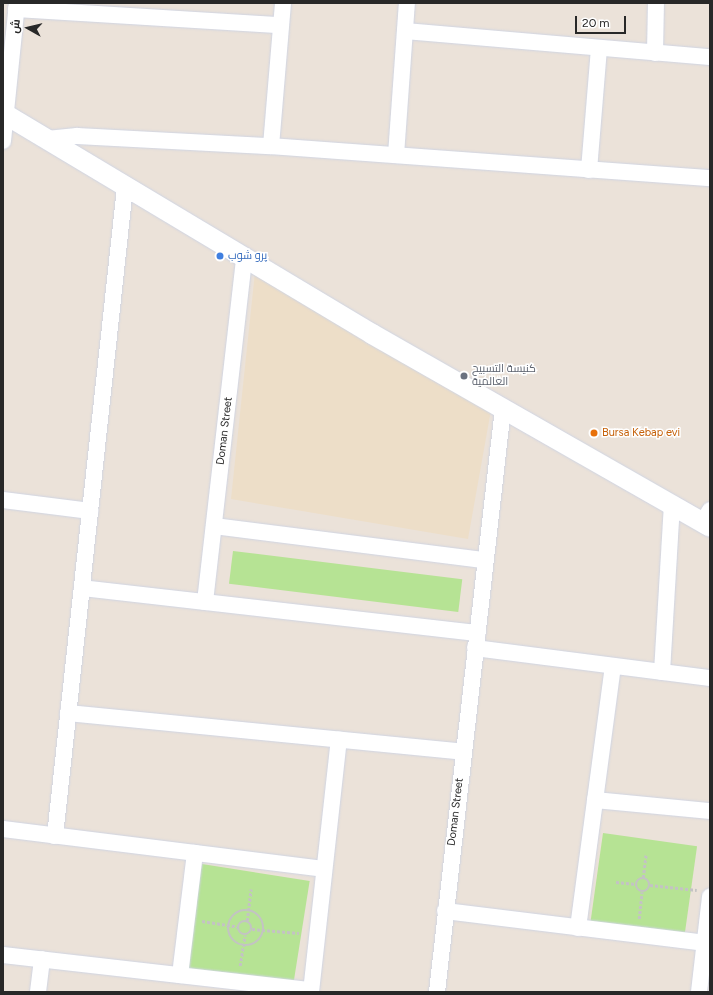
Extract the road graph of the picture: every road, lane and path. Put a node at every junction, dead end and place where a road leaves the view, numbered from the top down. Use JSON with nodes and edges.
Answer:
{"nodes":[{"id":1,"x":283,"y":3,"type":"edge"},
{"id":2,"x":407,"y":3,"type":"edge"},
{"id":3,"x":656,"y":3,"type":"edge"},
{"id":4,"x":17,"y":6,"type":"edge"},
{"id":5,"x":159,"y":10,"type":"edge"},
{"id":6,"x":281,"y":25,"type":"junction"},
{"id":7,"x":405,"y":30,"type":"junction"},
{"id":8,"x":598,"y":49,"type":"junction"},
{"id":9,"x":656,"y":53,"type":"junction"},
{"id":10,"x":710,"y":57,"type":"edge"},
{"id":11,"x":4,"y":113,"type":"edge"},
{"id":12,"x":47,"y":139,"type":"junction"},
{"id":13,"x":3,"y":141,"type":"edge"},
{"id":14,"x":271,"y":146,"type":"junction"},
{"id":15,"x":396,"y":155,"type":"junction"},
{"id":16,"x":590,"y":170,"type":"junction"},
{"id":17,"x":710,"y":178,"type":"edge"},
{"id":18,"x":125,"y":187,"type":"junction"},
{"id":19,"x":244,"y":259,"type":"junction"},
{"id":20,"x":503,"y":408,"type":"junction"},
{"id":21,"x":3,"y":500,"type":"edge"},
{"id":22,"x":672,"y":505,"type":"junction"},
{"id":23,"x":90,"y":510,"type":"junction"},
{"id":24,"x":707,"y":520,"type":"edge"},
{"id":25,"x":214,"y":526,"type":"junction"},
{"id":26,"x":486,"y":560,"type":"junction"},
{"id":27,"x":82,"y":588,"type":"junction"},
{"id":28,"x":204,"y":602,"type":"junction"},
{"id":29,"x":476,"y":641,"type":"junction"},
{"id":30,"x":613,"y":666,"type":"junction"},
{"id":31,"x":662,"y":672,"type":"junction"},
{"id":32,"x":710,"y":678,"type":"edge"},
{"id":33,"x":68,"y":712,"type":"junction"},
{"id":34,"x":339,"y":740,"type":"junction"},
{"id":35,"x":463,"y":752,"type":"junction"},
{"id":36,"x":595,"y":800,"type":"junction"},
{"id":37,"x":710,"y":811,"type":"edge"},
{"id":38,"x":3,"y":829,"type":"edge"},
{"id":39,"x":55,"y":836,"type":"junction"},
{"id":40,"x":196,"y":853,"type":"junction"},
{"id":41,"x":646,"y":855,"type":"dead end"},
{"id":42,"x":324,"y":869,"type":"junction"},
{"id":43,"x":643,"y":878,"type":"junction"},
{"id":44,"x":616,"y":882,"type":"dead end"},
{"id":45,"x":636,"y":884,"type":"junction"},
{"id":46,"x":650,"y":885,"type":"junction"},
{"id":47,"x":251,"y":889,"type":"dead end"},
{"id":48,"x":642,"y":892,"type":"junction"},
{"id":49,"x":706,"y":894,"type":"edge"},
{"id":50,"x":248,"y":910,"type":"junction"},
{"id":51,"x":445,"y":911,"type":"junction"},
{"id":52,"x":187,"y":919,"type":"junction"},
{"id":53,"x":246,"y":921,"type":"junction"},
{"id":54,"x":638,"y":921,"type":"dead end"},
{"id":55,"x":228,"y":927,"type":"junction"},
{"id":56,"x":238,"y":927,"type":"junction"},
{"id":57,"x":578,"y":928,"type":"junction"},
{"id":58,"x":252,"y":929,"type":"junction"},
{"id":59,"x":264,"y":930,"type":"junction"},
{"id":60,"x":299,"y":933,"type":"dead end"},
{"id":61,"x":245,"y":935,"type":"junction"},
{"id":62,"x":704,"y":943,"type":"junction"},
{"id":63,"x":243,"y":946,"type":"junction"},
{"id":64,"x":3,"y":955,"type":"edge"},
{"id":65,"x":42,"y":959,"type":"junction"},
{"id":66,"x":240,"y":971,"type":"dead end"},
{"id":67,"x":180,"y":975,"type":"junction"},
{"id":68,"x":311,"y":991,"type":"edge"},
{"id":69,"x":38,"y":992,"type":"edge"},
{"id":70,"x":437,"y":992,"type":"edge"},
{"id":71,"x":698,"y":992,"type":"edge"}],
"edges":[{"from":1,"to":6,"type":"street"},
{"from":2,"to":7,"type":"street"},
{"from":3,"to":9,"type":"street"},
{"from":4,"to":5,"type":"street"},
{"from":4,"to":11,"type":"street"},
{"from":5,"to":6,"type":"street"},
{"from":6,"to":14,"type":"street"},
{"from":7,"to":8,"type":"street"},
{"from":7,"to":15,"type":"street"},
{"from":8,"to":9,"type":"street"},
{"from":8,"to":16,"type":"street"},
{"from":9,"to":10,"type":"street"},
{"from":11,"to":12,"type":"street"},
{"from":11,"to":13,"type":"street"},
{"from":12,"to":14,"type":"street"},
{"from":12,"to":18,"type":"street"},
{"from":14,"to":15,"type":"street"},
{"from":15,"to":16,"type":"street"},
{"from":16,"to":17,"type":"street"},
{"from":18,"to":19,"type":"street"},
{"from":18,"to":23,"type":"street"},
{"from":19,"to":20,"type":"street"},
{"from":19,"to":25,"type":"street","name":"Doman Street"},
{"from":20,"to":22,"type":"street"},
{"from":20,"to":26,"type":"street","name":"Doman Street"},
{"from":21,"to":23,"type":"street"},
{"from":22,"to":24,"type":"street"},
{"from":22,"to":31,"type":"street"},
{"from":23,"to":27,"type":"street"},
{"from":25,"to":26,"type":"street"},
{"from":25,"to":28,"type":"street","name":"Doman Street"},
{"from":26,"to":29,"type":"street","name":"Doman Street"},
{"from":27,"to":28,"type":"street"},
{"from":27,"to":33,"type":"street"},
{"from":28,"to":29,"type":"street"},
{"from":29,"to":30,"type":"street"},
{"from":29,"to":35,"type":"street","name":"Doman Street"},
{"from":30,"to":31,"type":"street"},
{"from":30,"to":36,"type":"street"},
{"from":31,"to":32,"type":"street"},
{"from":33,"to":34,"type":"street"},
{"from":33,"to":39,"type":"street"},
{"from":34,"to":35,"type":"street"},
{"from":34,"to":42,"type":"street"},
{"from":35,"to":51,"type":"street","name":"Doman Street"},
{"from":36,"to":37,"type":"street"},
{"from":36,"to":57,"type":"street"},
{"from":38,"to":39,"type":"street"},
{"from":39,"to":40,"type":"street"},
{"from":40,"to":42,"type":"street"},
{"from":40,"to":52,"type":"street"},
{"from":41,"to":43,"type":"path"},
{"from":42,"to":68,"type":"street"},
{"from":43,"to":45,"type":"path"},
{"from":43,"to":46,"type":"path"},
{"from":44,"to":45,"type":"path"},
{"from":45,"to":48,"type":"path"},
{"from":46,"to":48,"type":"path"},
{"from":46,"to":49,"type":"path"},
{"from":47,"to":50,"type":"path"},
{"from":48,"to":54,"type":"path"},
{"from":49,"to":62,"type":"street"},
{"from":50,"to":53,"type":"path"},
{"from":50,"to":55,"type":"path"},
{"from":50,"to":59,"type":"path"},
{"from":51,"to":57,"type":"street"},
{"from":51,"to":70,"type":"street","name":"Doman Street"},
{"from":52,"to":55,"type":"path"},
{"from":52,"to":67,"type":"street"},
{"from":53,"to":56,"type":"path"},
{"from":53,"to":58,"type":"path"},
{"from":55,"to":56,"type":"path"},
{"from":55,"to":63,"type":"path"},
{"from":56,"to":61,"type":"path"},
{"from":57,"to":62,"type":"street"},
{"from":58,"to":59,"type":"path"},
{"from":58,"to":61,"type":"path"},
{"from":59,"to":60,"type":"path"},
{"from":59,"to":63,"type":"path"},
{"from":61,"to":63,"type":"path"},
{"from":62,"to":71,"type":"street"},
{"from":63,"to":66,"type":"path"},
{"from":64,"to":65,"type":"street"},
{"from":65,"to":67,"type":"street"},
{"from":65,"to":69,"type":"street"},
{"from":67,"to":68,"type":"street"}]}
